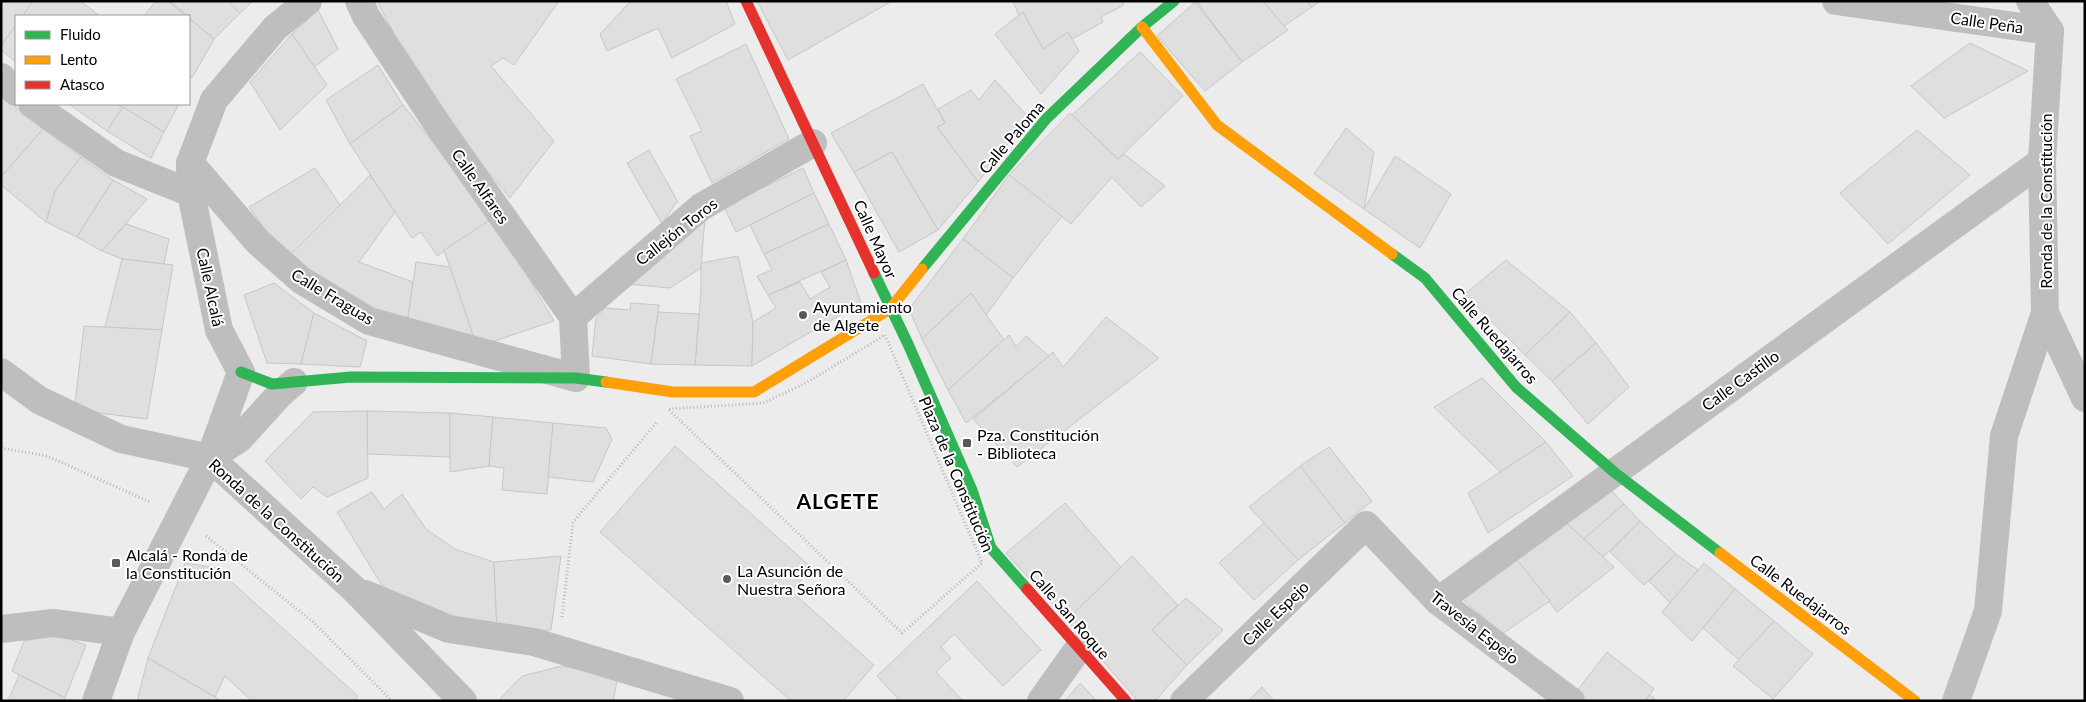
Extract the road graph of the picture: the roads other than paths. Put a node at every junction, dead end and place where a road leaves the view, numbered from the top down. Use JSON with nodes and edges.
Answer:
{"nodes":[{"id":1,"x":308,"y":1,"type":"edge"},
{"id":2,"x":359,"y":1,"type":"edge"},
{"id":3,"x":746,"y":1,"type":"edge"},
{"id":4,"x":1174,"y":1,"type":"edge"},
{"id":5,"x":1836,"y":1,"type":"edge"},
{"id":6,"x":2030,"y":1,"type":"edge"},
{"id":7,"x":1142,"y":27,"type":"junction"},
{"id":8,"x":2050,"y":31,"type":"junction"},
{"id":9,"x":1,"y":77,"type":"edge"},
{"id":10,"x":15,"y":91,"type":"edge"},
{"id":11,"x":33,"y":105,"type":"edge"},
{"id":12,"x":814,"y":143,"type":"junction"},
{"id":13,"x":2042,"y":161,"type":"junction"},
{"id":14,"x":190,"y":163,"type":"junction"},
{"id":15,"x":191,"y":193,"type":"junction"},
{"id":16,"x":890,"y":309,"type":"junction"},
{"id":17,"x":2046,"y":313,"type":"junction"},
{"id":18,"x":573,"y":317,"type":"junction"},
{"id":19,"x":1,"y":372,"type":"edge"},
{"id":20,"x":241,"y":372,"type":"junction"},
{"id":21,"x":576,"y":378,"type":"junction"},
{"id":22,"x":294,"y":382,"type":"junction"},
{"id":23,"x":2085,"y":398,"type":"edge"},
{"id":24,"x":210,"y":458,"type":"junction"},
{"id":25,"x":1614,"y":472,"type":"junction"},
{"id":26,"x":1366,"y":525,"type":"joint"},
{"id":27,"x":991,"y":548,"type":"joint"},
{"id":28,"x":355,"y":590,"type":"junction"},
{"id":29,"x":1438,"y":601,"type":"junction"},
{"id":30,"x":1,"y":629,"type":"edge"},
{"id":31,"x":121,"y":632,"type":"junction"},
{"id":32,"x":1078,"y":649,"type":"junction"},
{"id":33,"x":96,"y":701,"type":"edge"},
{"id":34,"x":463,"y":701,"type":"edge"},
{"id":35,"x":730,"y":701,"type":"edge"},
{"id":36,"x":1041,"y":701,"type":"edge"},
{"id":37,"x":1126,"y":701,"type":"edge"},
{"id":38,"x":1184,"y":701,"type":"edge"},
{"id":39,"x":1570,"y":701,"type":"edge"},
{"id":40,"x":1915,"y":701,"type":"edge"},
{"id":41,"x":1956,"y":701,"type":"edge"}],
"edges":[{"from":1,"to":14,"type":"street","name":"Calle Alcalá"},
{"from":2,"to":18,"type":"street","name":"Calle Alfares"},
{"from":3,"to":12,"type":"street","name":"Calle Mayor"},
{"from":4,"to":7,"type":"street","name":"Calle Paloma"},
{"from":5,"to":8,"type":"street","name":"Calle Peña"},
{"from":6,"to":8,"type":"street"},
{"from":7,"to":16,"type":"street","name":"Calle Paloma"},
{"from":7,"to":25,"type":"street","name":"Calle Ruedajarros"},
{"from":8,"to":13,"type":"street","name":"Ronda de la Constitución"},
{"from":9,"to":10,"type":"street"},
{"from":11,"to":15,"type":"street"},
{"from":12,"to":16,"type":"street","name":"Calle Mayor"},
{"from":12,"to":18,"type":"street","name":"Callejón Toros"},
{"from":13,"to":17,"type":"street","name":"Ronda de la Constitución"},
{"from":13,"to":25,"type":"street","name":"Calle Castillo"},
{"from":14,"to":15,"type":"street","name":"Calle Alcalá"},
{"from":14,"to":21,"type":"street","name":"Calle Fraguas"},
{"from":15,"to":20,"type":"street","name":"Calle Alcalá"},
{"from":16,"to":21,"type":"street","name":"Calle Fraguas"},
{"from":16,"to":27,"type":"street","name":"Calle Mayor"},
{"from":17,"to":23,"type":"street","name":"Ronda de la Constitución"},
{"from":17,"to":41,"type":"street"},
{"from":18,"to":21,"type":"street"},
{"from":19,"to":24,"type":"street","name":"Ronda de la Constitución"},
{"from":20,"to":22,"type":"street","name":"Calle Fraguas"},
{"from":20,"to":24,"type":"street"},
{"from":21,"to":22,"type":"street","name":"Calle Fraguas"},
{"from":22,"to":24,"type":"street"},
{"from":24,"to":28,"type":"street","name":"Ronda de la Constitución"},
{"from":24,"to":31,"type":"street"},
{"from":25,"to":29,"type":"street","name":"Calle Castillo"},
{"from":25,"to":40,"type":"street","name":"Calle Ruedajarros"},
{"from":26,"to":29,"type":"street","name":"Travesía Espejo"},
{"from":26,"to":38,"type":"street","name":"Calle Espejo"},
{"from":27,"to":32,"type":"street","name":"Calle San Roque"},
{"from":28,"to":34,"type":"street","name":"Ronda de la Constitución"},
{"from":28,"to":35,"type":"street"},
{"from":29,"to":39,"type":"street","name":"Travesía Espejo"},
{"from":30,"to":31,"type":"street"},
{"from":31,"to":33,"type":"street"},
{"from":32,"to":36,"type":"street"},
{"from":32,"to":37,"type":"street","name":"Calle San Roque"}]}
